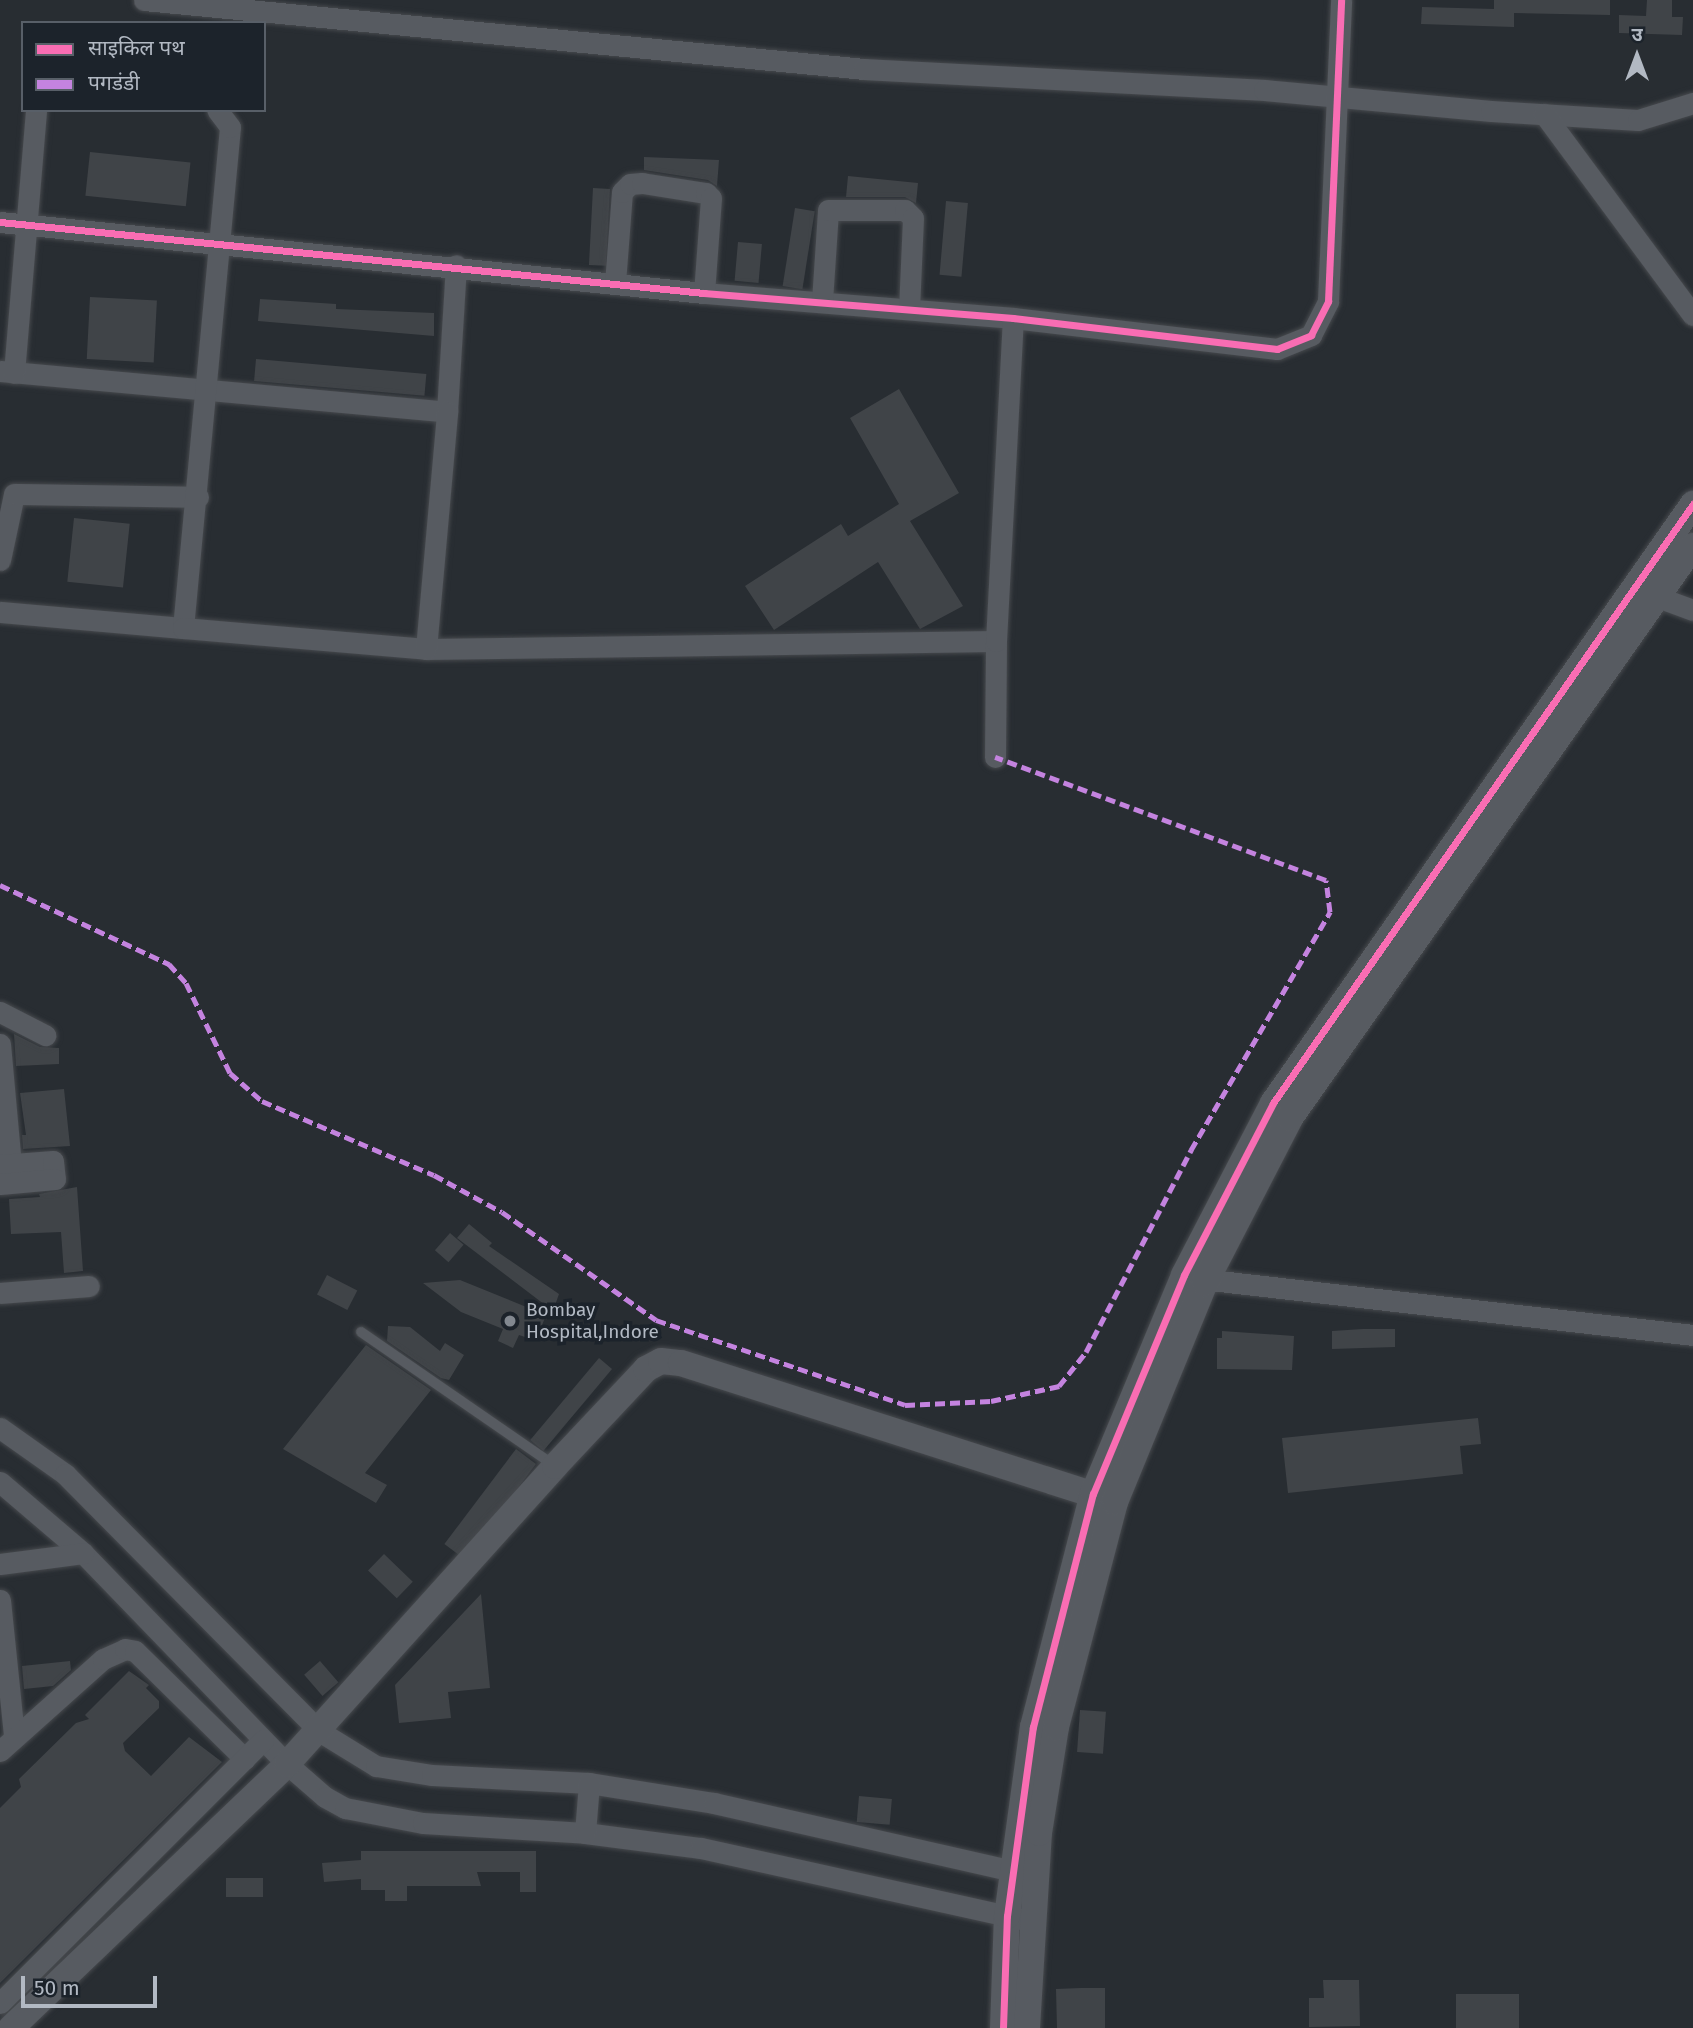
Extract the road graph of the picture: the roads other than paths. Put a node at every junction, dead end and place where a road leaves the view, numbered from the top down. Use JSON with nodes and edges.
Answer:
{"nodes":[{"id":1,"x":144,"y":0,"type":"edge"},
{"id":2,"x":1341,"y":0,"type":"edge"},
{"id":3,"x":1338,"y":97,"type":"junction"},
{"id":4,"x":1693,"y":103,"type":"edge"},
{"id":5,"x":36,"y":112,"type":"edge"},
{"id":6,"x":219,"y":112,"type":"edge"},
{"id":7,"x":1544,"y":114,"type":"junction"},
{"id":8,"x":0,"y":222,"type":"edge"},
{"id":9,"x":26,"y":224,"type":"junction"},
{"id":10,"x":218,"y":242,"type":"junction"},
{"id":11,"x":456,"y":265,"type":"junction"},
{"id":12,"x":615,"y":283,"type":"junction"},
{"id":13,"x":704,"y":293,"type":"junction"},
{"id":14,"x":822,"y":302,"type":"junction"},
{"id":15,"x":909,"y":309,"type":"junction"},
{"id":16,"x":1693,"y":315,"type":"edge"},
{"id":17,"x":1013,"y":318,"type":"junction"},
{"id":18,"x":7,"y":372,"type":"edge"},
{"id":19,"x":207,"y":390,"type":"junction"},
{"id":20,"x":447,"y":412,"type":"junction"},
{"id":21,"x":7,"y":493,"type":"edge"},
{"id":22,"x":198,"y":497,"type":"junction"},
{"id":23,"x":1693,"y":504,"type":"edge"},
{"id":24,"x":1693,"y":546,"type":"edge"},
{"id":25,"x":0,"y":560,"type":"edge"},
{"id":26,"x":1644,"y":592,"type":"junction"},
{"id":27,"x":1693,"y":610,"type":"edge"},
{"id":28,"x":0,"y":612,"type":"edge"},
{"id":29,"x":183,"y":628,"type":"junction"},
{"id":30,"x":996,"y":641,"type":"junction"},
{"id":31,"x":426,"y":649,"type":"junction"},
{"id":32,"x":995,"y":757,"type":"dead end"},
{"id":33,"x":0,"y":1012,"type":"edge"},
{"id":34,"x":45,"y":1035,"type":"dead end"},
{"id":35,"x":0,"y":1044,"type":"edge"},
{"id":36,"x":6,"y":1164,"type":"edge"},
{"id":37,"x":0,"y":1184,"type":"edge"},
{"id":38,"x":1195,"y":1279,"type":"junction"},
{"id":39,"x":89,"y":1286,"type":"dead end"},
{"id":40,"x":0,"y":1293,"type":"edge"},
{"id":41,"x":361,"y":1332,"type":"dead end"},
{"id":42,"x":1693,"y":1335,"type":"edge"},
{"id":43,"x":0,"y":1428,"type":"edge"},
{"id":44,"x":555,"y":1466,"type":"junction"},
{"id":45,"x":0,"y":1482,"type":"edge"},
{"id":46,"x":1104,"y":1498,"type":"junction"},
{"id":47,"x":83,"y":1553,"type":"junction"},
{"id":48,"x":0,"y":1564,"type":"edge"},
{"id":49,"x":0,"y":1600,"type":"edge"},
{"id":50,"x":319,"y":1731,"type":"junction"},
{"id":51,"x":263,"y":1740,"type":"junction"},
{"id":52,"x":7,"y":1744,"type":"edge"},
{"id":53,"x":245,"y":1759,"type":"junction"},
{"id":54,"x":288,"y":1764,"type":"junction"},
{"id":55,"x":589,"y":1783,"type":"junction"},
{"id":56,"x":585,"y":1833,"type":"junction"},
{"id":57,"x":1025,"y":1874,"type":"junction"},
{"id":58,"x":1007,"y":1916,"type":"junction"},
{"id":59,"x":1035,"y":1921,"type":"junction"},
{"id":60,"x":0,"y":2003,"type":"edge"},
{"id":61,"x":11,"y":2028,"type":"edge"},
{"id":62,"x":1003,"y":2028,"type":"edge"},
{"id":63,"x":1027,"y":2028,"type":"edge"}],
"edges":[{"from":1,"to":3,"type":"street"},
{"from":2,"to":3,"type":"street"},
{"from":3,"to":7,"type":"street"},
{"from":3,"to":17,"type":"street"},
{"from":4,"to":7,"type":"street"},
{"from":5,"to":9,"type":"street"},
{"from":6,"to":10,"type":"street"},
{"from":7,"to":16,"type":"street"},
{"from":8,"to":9,"type":"street"},
{"from":9,"to":10,"type":"street"},
{"from":9,"to":18,"type":"street"},
{"from":10,"to":11,"type":"street"},
{"from":10,"to":19,"type":"street"},
{"from":11,"to":12,"type":"street"},
{"from":11,"to":20,"type":"street"},
{"from":12,"to":13,"type":"street"},
{"from":12,"to":13,"type":"street"},
{"from":13,"to":14,"type":"street"},
{"from":14,"to":15,"type":"street"},
{"from":14,"to":15,"type":"street"},
{"from":15,"to":17,"type":"street"},
{"from":17,"to":30,"type":"street"},
{"from":18,"to":19,"type":"street"},
{"from":19,"to":20,"type":"street"},
{"from":19,"to":22,"type":"street"},
{"from":20,"to":31,"type":"street"},
{"from":21,"to":22,"type":"street"},
{"from":21,"to":25,"type":"street"},
{"from":22,"to":29,"type":"street"},
{"from":23,"to":26,"type":"street"},
{"from":24,"to":26,"type":"street"},
{"from":26,"to":27,"type":"street"},
{"from":26,"to":38,"type":"street"},
{"from":28,"to":29,"type":"street"},
{"from":29,"to":31,"type":"street"},
{"from":30,"to":31,"type":"street"},
{"from":30,"to":32,"type":"street"},
{"from":33,"to":34,"type":"street"},
{"from":35,"to":36,"type":"street"},
{"from":36,"to":37,"type":"street"},
{"from":38,"to":42,"type":"street"},
{"from":38,"to":46,"type":"street"},
{"from":39,"to":40,"type":"street"},
{"from":41,"to":44,"type":"lane"},
{"from":43,"to":50,"type":"street"},
{"from":44,"to":46,"type":"street"},
{"from":44,"to":50,"type":"street"},
{"from":45,"to":47,"type":"street"},
{"from":46,"to":57,"type":"street"},
{"from":47,"to":48,"type":"street"},
{"from":47,"to":51,"type":"street"},
{"from":49,"to":52,"type":"street"},
{"from":50,"to":54,"type":"street"},
{"from":50,"to":55,"type":"street"},
{"from":51,"to":53,"type":"street"},
{"from":51,"to":54,"type":"street"},
{"from":52,"to":53,"type":"street"},
{"from":53,"to":60,"type":"street"},
{"from":54,"to":56,"type":"street"},
{"from":54,"to":61,"type":"street"},
{"from":55,"to":56,"type":"street"},
{"from":55,"to":57,"type":"street"},
{"from":56,"to":58,"type":"street"},
{"from":57,"to":58,"type":"street"},
{"from":57,"to":59,"type":"street"},
{"from":58,"to":59,"type":"street"},
{"from":58,"to":62,"type":"street"},
{"from":59,"to":63,"type":"street"}]}
